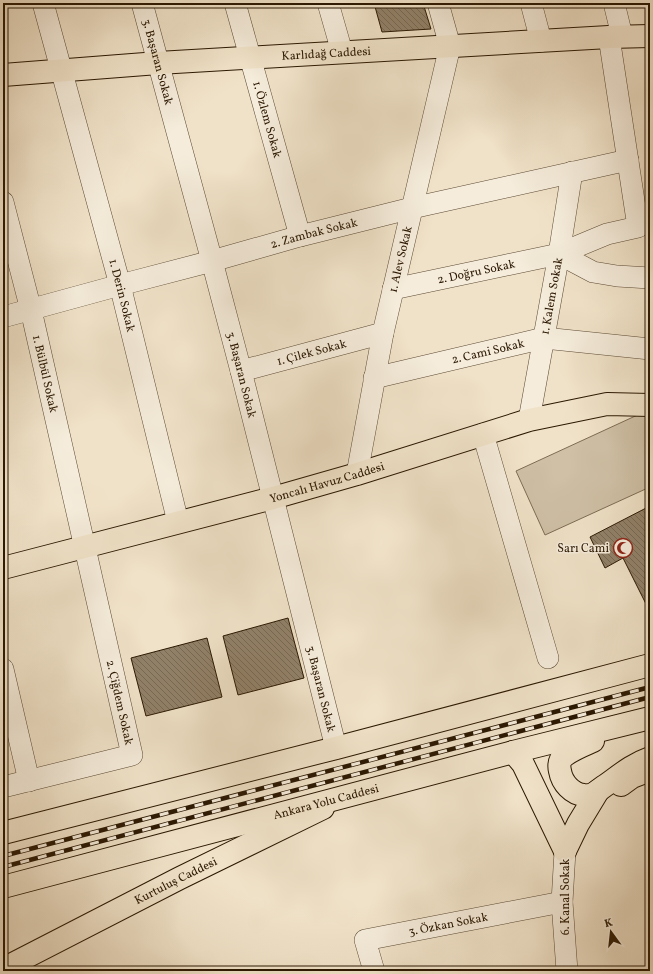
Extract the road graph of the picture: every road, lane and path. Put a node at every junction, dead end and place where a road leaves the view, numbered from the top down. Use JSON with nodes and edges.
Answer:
{"nodes":[{"id":1,"x":43,"y":3,"type":"edge"},
{"id":2,"x":142,"y":3,"type":"edge"},
{"id":3,"x":235,"y":3,"type":"edge"},
{"id":4,"x":328,"y":3,"type":"edge"},
{"id":5,"x":438,"y":3,"type":"edge"},
{"id":6,"x":531,"y":3,"type":"edge"},
{"id":7,"x":614,"y":3,"type":"edge"},
{"id":8,"x":650,"y":36,"type":"edge"},
{"id":9,"x":616,"y":37,"type":"junction"},
{"id":10,"x":541,"y":41,"type":"junction"},
{"id":11,"x":450,"y":46,"type":"junction"},
{"id":12,"x":342,"y":52,"type":"junction"},
{"id":13,"x":250,"y":58,"type":"junction"},
{"id":14,"x":158,"y":64,"type":"junction"},
{"id":15,"x":62,"y":71,"type":"junction"},
{"id":16,"x":3,"y":75,"type":"edge"},
{"id":17,"x":628,"y":160,"type":"junction"},
{"id":18,"x":572,"y":172,"type":"junction"},
{"id":19,"x":3,"y":202,"type":"edge"},
{"id":20,"x":412,"y":208,"type":"junction"},
{"id":21,"x":300,"y":236,"type":"junction"},
{"id":22,"x":559,"y":254,"type":"junction"},
{"id":23,"x":212,"y":262,"type":"junction"},
{"id":24,"x":650,"y":278,"type":"edge"},
{"id":25,"x":120,"y":285,"type":"junction"},
{"id":26,"x":393,"y":288,"type":"junction"},
{"id":27,"x":31,"y":310,"type":"junction"},
{"id":28,"x":3,"y":318,"type":"edge"},
{"id":29,"x":383,"y":333,"type":"junction"},
{"id":30,"x":544,"y":338,"type":"junction"},
{"id":31,"x":650,"y":349,"type":"edge"},
{"id":32,"x":241,"y":371,"type":"junction"},
{"id":33,"x":374,"y":378,"type":"junction"},
{"id":34,"x":650,"y":406,"type":"edge"},
{"id":35,"x":529,"y":420,"type":"junction"},
{"id":36,"x":483,"y":434,"type":"junction"},
{"id":37,"x":357,"y":474,"type":"junction"},
{"id":38,"x":273,"y":498,"type":"junction"},
{"id":39,"x":178,"y":522,"type":"junction"},
{"id":40,"x":85,"y":546,"type":"junction"},
{"id":41,"x":3,"y":568,"type":"edge"},
{"id":42,"x":548,"y":658,"type":"dead end"},
{"id":43,"x":650,"y":665,"type":"edge"},
{"id":44,"x":3,"y":669,"type":"edge"},
{"id":45,"x":650,"y":718,"type":"edge"},
{"id":46,"x":626,"y":725,"type":"junction"},
{"id":47,"x":336,"y":748,"type":"junction"},
{"id":48,"x":518,"y":758,"type":"junction"},
{"id":49,"x":650,"y":758,"type":"edge"},
{"id":50,"x":650,"y":770,"type":"edge"},
{"id":51,"x":29,"y":781,"type":"junction"},
{"id":52,"x":3,"y":787,"type":"edge"},
{"id":53,"x":350,"y":794,"type":"junction"},
{"id":54,"x":594,"y":798,"type":"junction"},
{"id":55,"x":3,"y":832,"type":"edge"},
{"id":56,"x":565,"y":851,"type":"junction"},
{"id":57,"x":3,"y":887,"type":"edge"},
{"id":58,"x":562,"y":902,"type":"junction"},
{"id":59,"x":45,"y":948,"type":"junction"},
{"id":60,"x":3,"y":951,"type":"edge"},
{"id":61,"x":3,"y":969,"type":"edge"},
{"id":62,"x":374,"y":971,"type":"edge"},
{"id":63,"x":567,"y":971,"type":"edge"}],
"edges":[{"from":1,"to":15,"type":"street","name":"1. Derin Sokak"},
{"from":2,"to":14,"type":"street","name":"3. Başaran Sokak"},
{"from":3,"to":13,"type":"street","name":"1. Özlem Sokak"},
{"from":4,"to":12,"type":"street"},
{"from":5,"to":11,"type":"street"},
{"from":6,"to":10,"type":"street"},
{"from":7,"to":9,"type":"street","name":"1. Kalem Sokak"},
{"from":8,"to":9,"type":"main road","name":"Karlıdağ Caddesi"},
{"from":9,"to":10,"type":"main road","name":"Karlıdağ Caddesi"},
{"from":9,"to":17,"type":"street","name":"1. Kalem Sokak"},
{"from":10,"to":11,"type":"main road","name":"Karlıdağ Caddesi"},
{"from":11,"to":12,"type":"main road","name":"Karlıdağ Caddesi"},
{"from":11,"to":20,"type":"street","name":"1. Alev Sokak"},
{"from":12,"to":13,"type":"main road","name":"Karlıdağ Caddesi"},
{"from":13,"to":14,"type":"main road","name":"Karlıdağ Caddesi"},
{"from":13,"to":21,"type":"street","name":"1. Özlem Sokak"},
{"from":14,"to":15,"type":"main road","name":"Karlıdağ Caddesi"},
{"from":14,"to":23,"type":"street","name":"3. Başaran Sokak"},
{"from":15,"to":16,"type":"main road","name":"Karlıdağ Caddesi"},
{"from":15,"to":25,"type":"street","name":"1. Derin Sokak"},
{"from":17,"to":18,"type":"street","name":"2. Zambak Sokak"},
{"from":17,"to":22,"type":"street","name":"1. Kalem Sokak"},
{"from":18,"to":20,"type":"street","name":"2. Zambak Sokak"},
{"from":18,"to":22,"type":"street"},
{"from":19,"to":27,"type":"street","name":"1. Bülbül Sokak"},
{"from":20,"to":21,"type":"street","name":"2. Zambak Sokak"},
{"from":20,"to":26,"type":"street","name":"1. Alev Sokak"},
{"from":21,"to":23,"type":"street","name":"2. Zambak Sokak"},
{"from":22,"to":24,"type":"street"},
{"from":22,"to":26,"type":"street","name":"2. Doğru Sokak"},
{"from":22,"to":30,"type":"street","name":"1. Kalem Sokak"},
{"from":23,"to":25,"type":"street","name":"2. Zambak Sokak"},
{"from":23,"to":32,"type":"street","name":"3. Başaran Sokak"},
{"from":25,"to":27,"type":"street","name":"2. Zambak Sokak"},
{"from":25,"to":39,"type":"street","name":"1. Derin Sokak"},
{"from":26,"to":29,"type":"street","name":"1. Alev Sokak"},
{"from":27,"to":28,"type":"street","name":"2. Zambak Sokak"},
{"from":27,"to":40,"type":"street","name":"1. Bülbül Sokak"},
{"from":29,"to":32,"type":"street","name":"1. Çilek Sokak"},
{"from":29,"to":33,"type":"street","name":"1. Alev Sokak"},
{"from":30,"to":31,"type":"street","name":"2. Cami Sokak"},
{"from":30,"to":33,"type":"street","name":"2. Cami Sokak"},
{"from":30,"to":35,"type":"street","name":"1. Kalem Sokak"},
{"from":32,"to":38,"type":"street","name":"3. Başaran Sokak"},
{"from":33,"to":37,"type":"street","name":"1. Alev Sokak"},
{"from":34,"to":35,"type":"main road","name":"Yoncalı Havuz Caddesi"},
{"from":35,"to":36,"type":"main road","name":"Yoncalı Havuz Caddesi"},
{"from":36,"to":37,"type":"main road","name":"Yoncalı Havuz Caddesi"},
{"from":36,"to":42,"type":"street"},
{"from":37,"to":38,"type":"main road","name":"Yoncalı Havuz Caddesi"},
{"from":38,"to":39,"type":"main road","name":"Yoncalı Havuz Caddesi"},
{"from":38,"to":47,"type":"street","name":"3. Başaran Sokak"},
{"from":39,"to":40,"type":"main road","name":"Yoncalı Havuz Caddesi"},
{"from":40,"to":41,"type":"main road","name":"Yoncalı Havuz Caddesi"},
{"from":40,"to":51,"type":"street","name":"2. Çiğdem Sokak"},
{"from":43,"to":47,"type":"main road"},
{"from":44,"to":51,"type":"street"},
{"from":45,"to":46,"type":"main road","name":"Ankara Yolu Caddesi"},
{"from":46,"to":48,"type":"main road","name":"Ankara Yolu Caddesi"},
{"from":46,"to":54,"type":"main road"},
{"from":47,"to":55,"type":"main road"},
{"from":48,"to":53,"type":"main road","name":"Ankara Yolu Caddesi"},
{"from":48,"to":54,"type":"main road"},
{"from":48,"to":56,"type":"main road"},
{"from":49,"to":54,"type":"main road"},
{"from":50,"to":54,"type":"main road"},
{"from":51,"to":52,"type":"street"},
{"from":53,"to":57,"type":"main road","name":"Ankara Yolu Caddesi"},
{"from":53,"to":59,"type":"main road","name":"Kurtuluş Caddesi"},
{"from":54,"to":56,"type":"main road","name":"6. Kanal Sokak"},
{"from":56,"to":58,"type":"street","name":"6. Kanal Sokak"},
{"from":58,"to":62,"type":"street","name":"3. Özkan Sokak"},
{"from":58,"to":63,"type":"street","name":"6. Kanal Sokak"},
{"from":59,"to":60,"type":"main road"},
{"from":59,"to":61,"type":"main road","name":"Kurtuluş Caddesi"}]}
